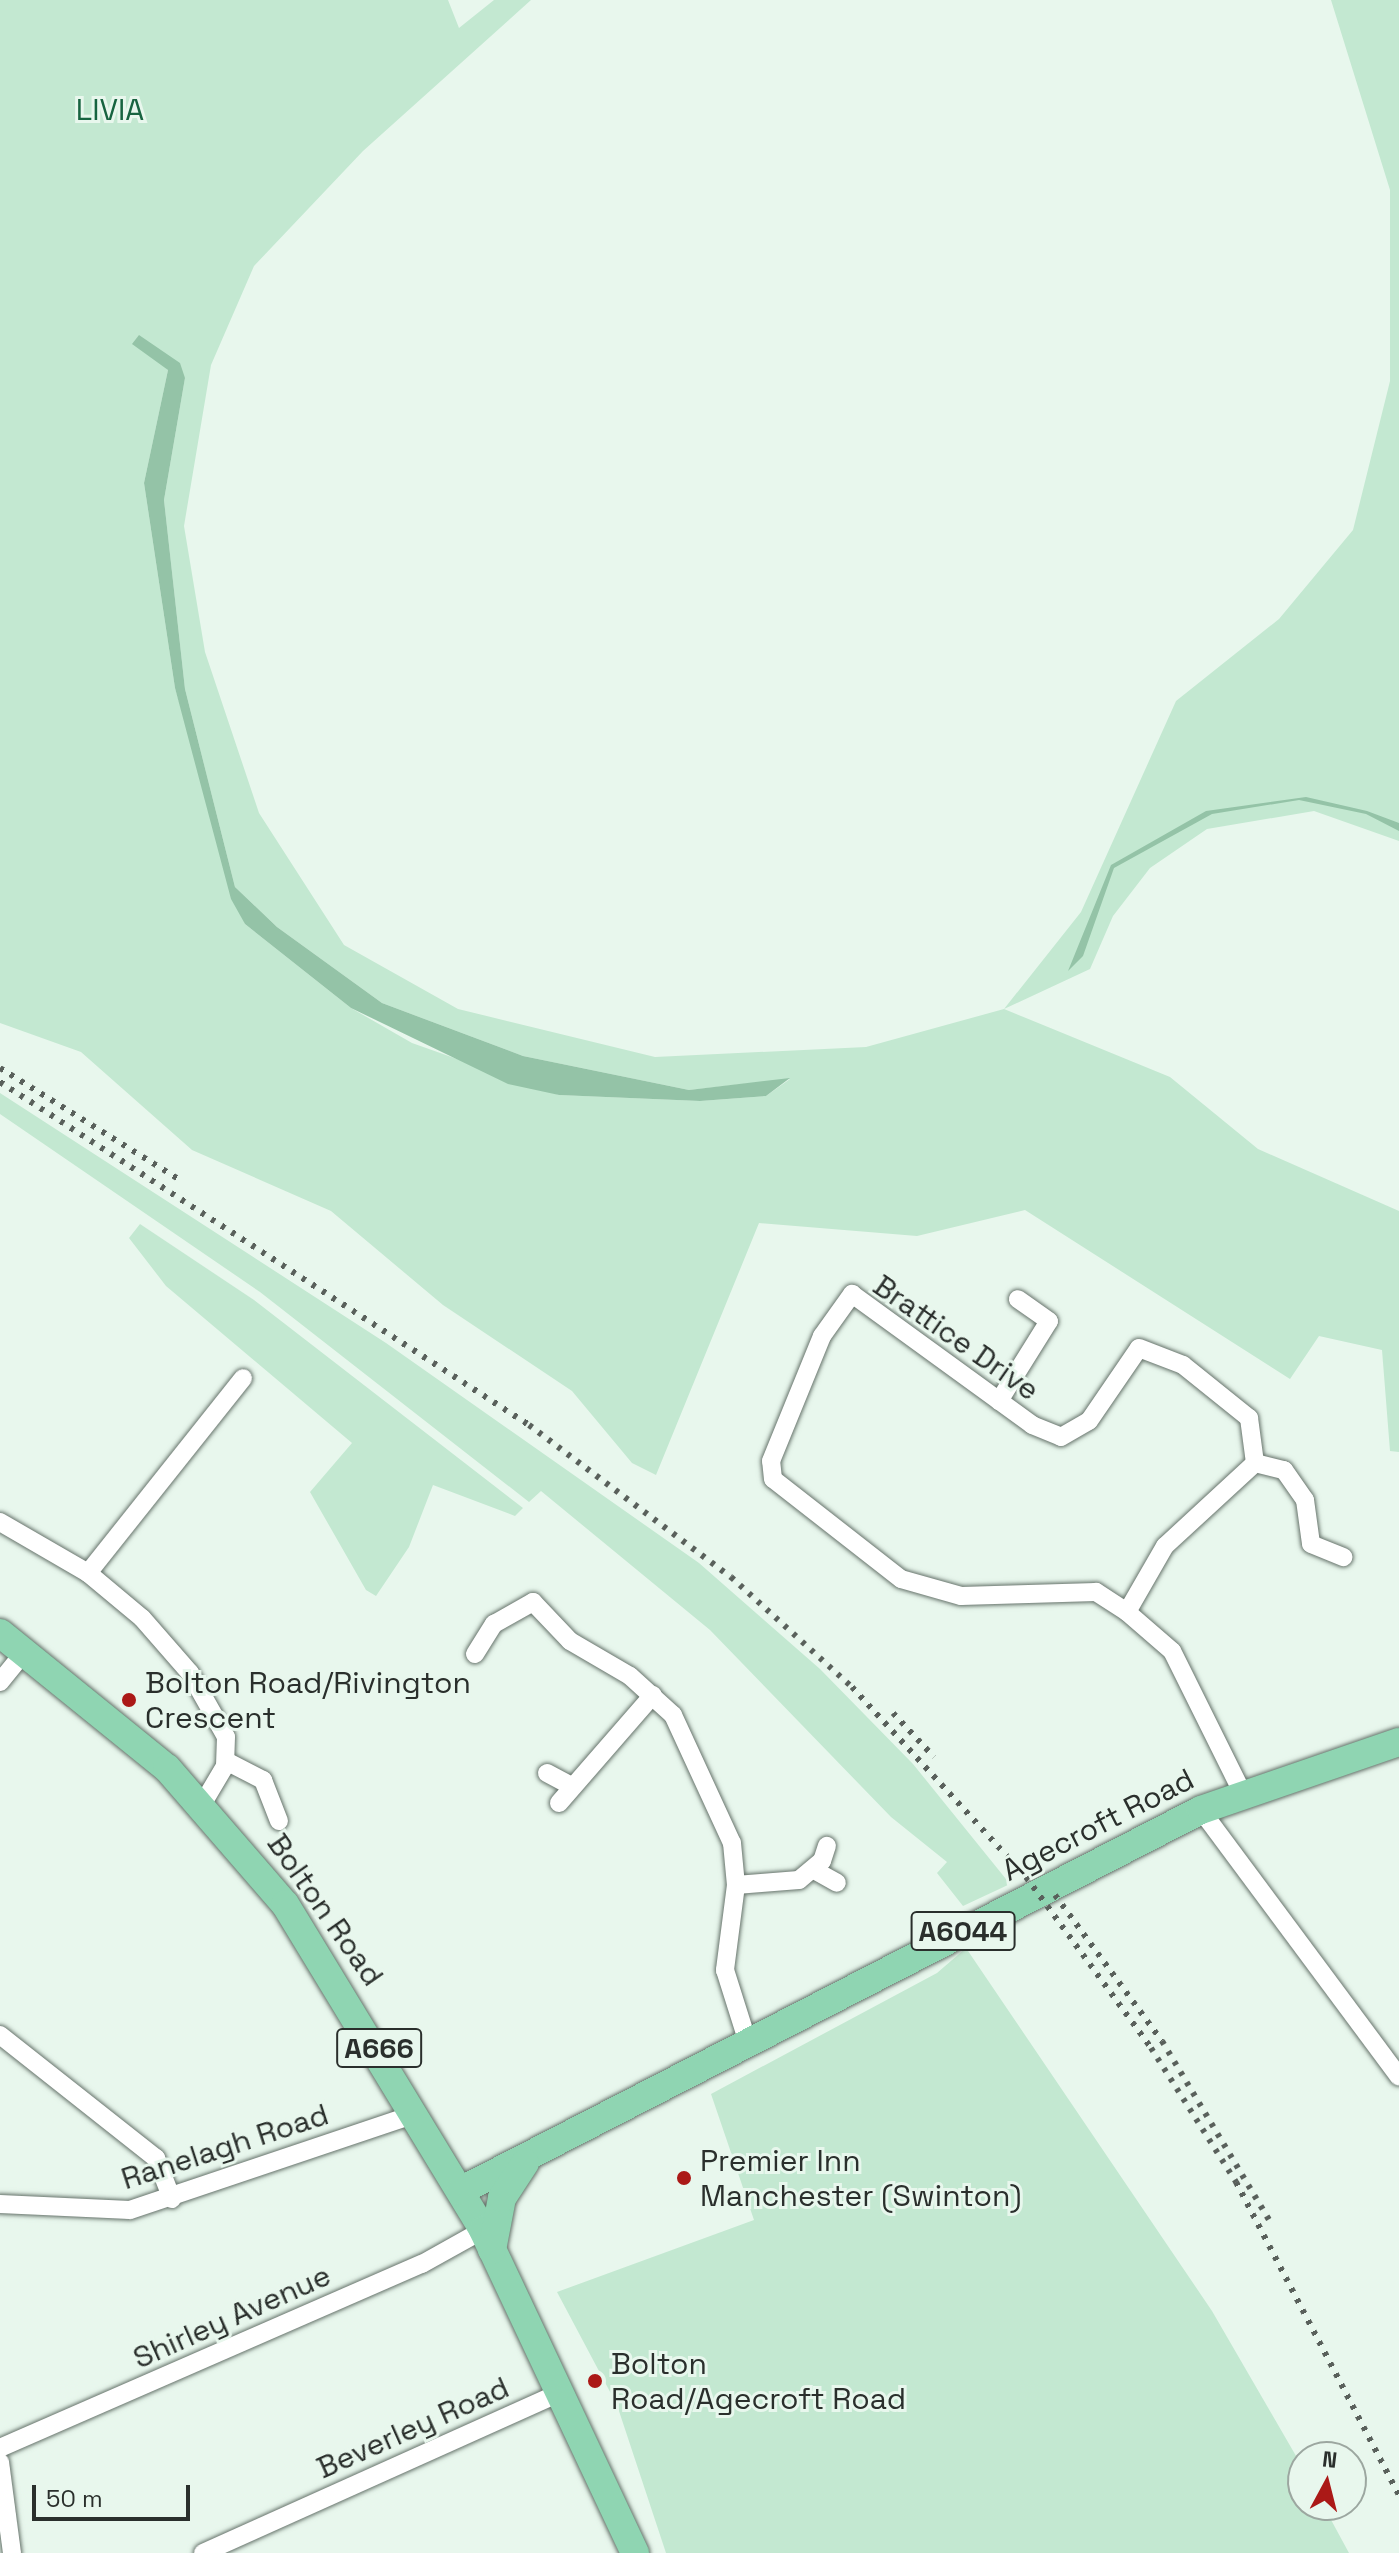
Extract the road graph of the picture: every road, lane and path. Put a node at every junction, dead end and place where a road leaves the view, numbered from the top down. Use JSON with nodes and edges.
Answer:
{"nodes":[{"id":1,"x":1018,"y":1299,"type":"dead end"},
{"id":2,"x":243,"y":1378,"type":"dead end"},
{"id":3,"x":999,"y":1401,"type":"junction"},
{"id":4,"x":1255,"y":1463,"type":"junction"},
{"id":5,"x":0,"y":1522,"type":"edge"},
{"id":6,"x":1343,"y":1557,"type":"dead end"},
{"id":7,"x":88,"y":1573,"type":"junction"},
{"id":8,"x":1127,"y":1612,"type":"junction"},
{"id":9,"x":0,"y":1633,"type":"edge"},
{"id":10,"x":24,"y":1652,"type":"junction"},
{"id":11,"x":475,"y":1654,"type":"dead end"},
{"id":12,"x":0,"y":1682,"type":"edge"},
{"id":13,"x":653,"y":1695,"type":"junction"},
{"id":14,"x":1399,"y":1742,"type":"edge"},
{"id":15,"x":226,"y":1761,"type":"junction"},
{"id":16,"x":547,"y":1773,"type":"dead end"},
{"id":17,"x":570,"y":1785,"type":"junction"},
{"id":18,"x":1242,"y":1792,"type":"junction"},
{"id":19,"x":203,"y":1803,"type":"junction"},
{"id":20,"x":559,"y":1803,"type":"dead end"},
{"id":21,"x":1201,"y":1810,"type":"junction"},
{"id":22,"x":279,"y":1821,"type":"dead end"},
{"id":23,"x":827,"y":1846,"type":"dead end"},
{"id":24,"x":814,"y":1870,"type":"junction"},
{"id":25,"x":837,"y":1883,"type":"dead end"},
{"id":26,"x":736,"y":1885,"type":"junction"},
{"id":27,"x":0,"y":2035,"type":"edge"},
{"id":28,"x":749,"y":2046,"type":"junction"},
{"id":29,"x":1399,"y":2077,"type":"edge"},
{"id":30,"x":415,"y":2114,"type":"junction"},
{"id":31,"x":534,"y":2155,"type":"junction"},
{"id":32,"x":456,"y":2183,"type":"junction"},
{"id":33,"x":172,"y":2199,"type":"junction"},
{"id":34,"x":0,"y":2204,"type":"edge"},
{"id":35,"x":487,"y":2240,"type":"junction"},
{"id":36,"x":559,"y":2393,"type":"junction"},
{"id":37,"x":0,"y":2448,"type":"edge"},
{"id":38,"x":0,"y":2462,"type":"edge"},
{"id":39,"x":12,"y":2553,"type":"edge"},
{"id":40,"x":203,"y":2553,"type":"edge"},
{"id":41,"x":635,"y":2553,"type":"edge"}],
"edges":[{"from":1,"to":3,"type":"street"},
{"from":2,"to":7,"type":"street"},
{"from":3,"to":4,"type":"street","name":"Brattice Drive"},
{"from":3,"to":8,"type":"street","name":"Brattice Drive"},
{"from":4,"to":6,"type":"street"},
{"from":4,"to":8,"type":"street"},
{"from":5,"to":7,"type":"street"},
{"from":7,"to":15,"type":"street"},
{"from":8,"to":18,"type":"street","name":"Brattice Drive"},
{"from":9,"to":10,"type":"main road","name":"Bolton Road","number":"A666"},
{"from":10,"to":12,"type":"street"},
{"from":10,"to":19,"type":"main road","name":"Bolton Road","number":"A666"},
{"from":11,"to":13,"type":"street"},
{"from":13,"to":17,"type":"street"},
{"from":13,"to":26,"type":"street"},
{"from":14,"to":18,"type":"main road","name":"Agecroft Road","number":"A6044"},
{"from":15,"to":19,"type":"street"},
{"from":15,"to":22,"type":"street"},
{"from":16,"to":17,"type":"street"},
{"from":17,"to":20,"type":"street"},
{"from":18,"to":21,"type":"main road","name":"Agecroft Road","number":"A6044"},
{"from":19,"to":30,"type":"main road","name":"Bolton Road","number":"A666"},
{"from":21,"to":28,"type":"main road","name":"Agecroft Road","number":"A6044"},
{"from":21,"to":29,"type":"street"},
{"from":23,"to":24,"type":"street"},
{"from":24,"to":25,"type":"street"},
{"from":24,"to":26,"type":"street"},
{"from":26,"to":28,"type":"street"},
{"from":27,"to":33,"type":"street"},
{"from":28,"to":31,"type":"main road","name":"Agecroft Road","number":"A6044"},
{"from":30,"to":32,"type":"main road","name":"Bolton Road","number":"A666"},
{"from":30,"to":33,"type":"street","name":"Ranelagh Road"},
{"from":31,"to":32,"type":"main road","name":"Agecroft Road","number":"A6044"},
{"from":31,"to":35,"type":"main road"},
{"from":32,"to":35,"type":"main road","name":"Bolton Road","number":"A666"},
{"from":33,"to":34,"type":"street","name":"Ranelagh Road"},
{"from":35,"to":36,"type":"main road","name":"Bolton Road","number":"A666"},
{"from":35,"to":37,"type":"street","name":"Shirley Avenue"},
{"from":36,"to":40,"type":"street","name":"Beverley Road"},
{"from":36,"to":41,"type":"main road","name":"Bolton Road","number":"A666"},
{"from":38,"to":39,"type":"street"}]}
